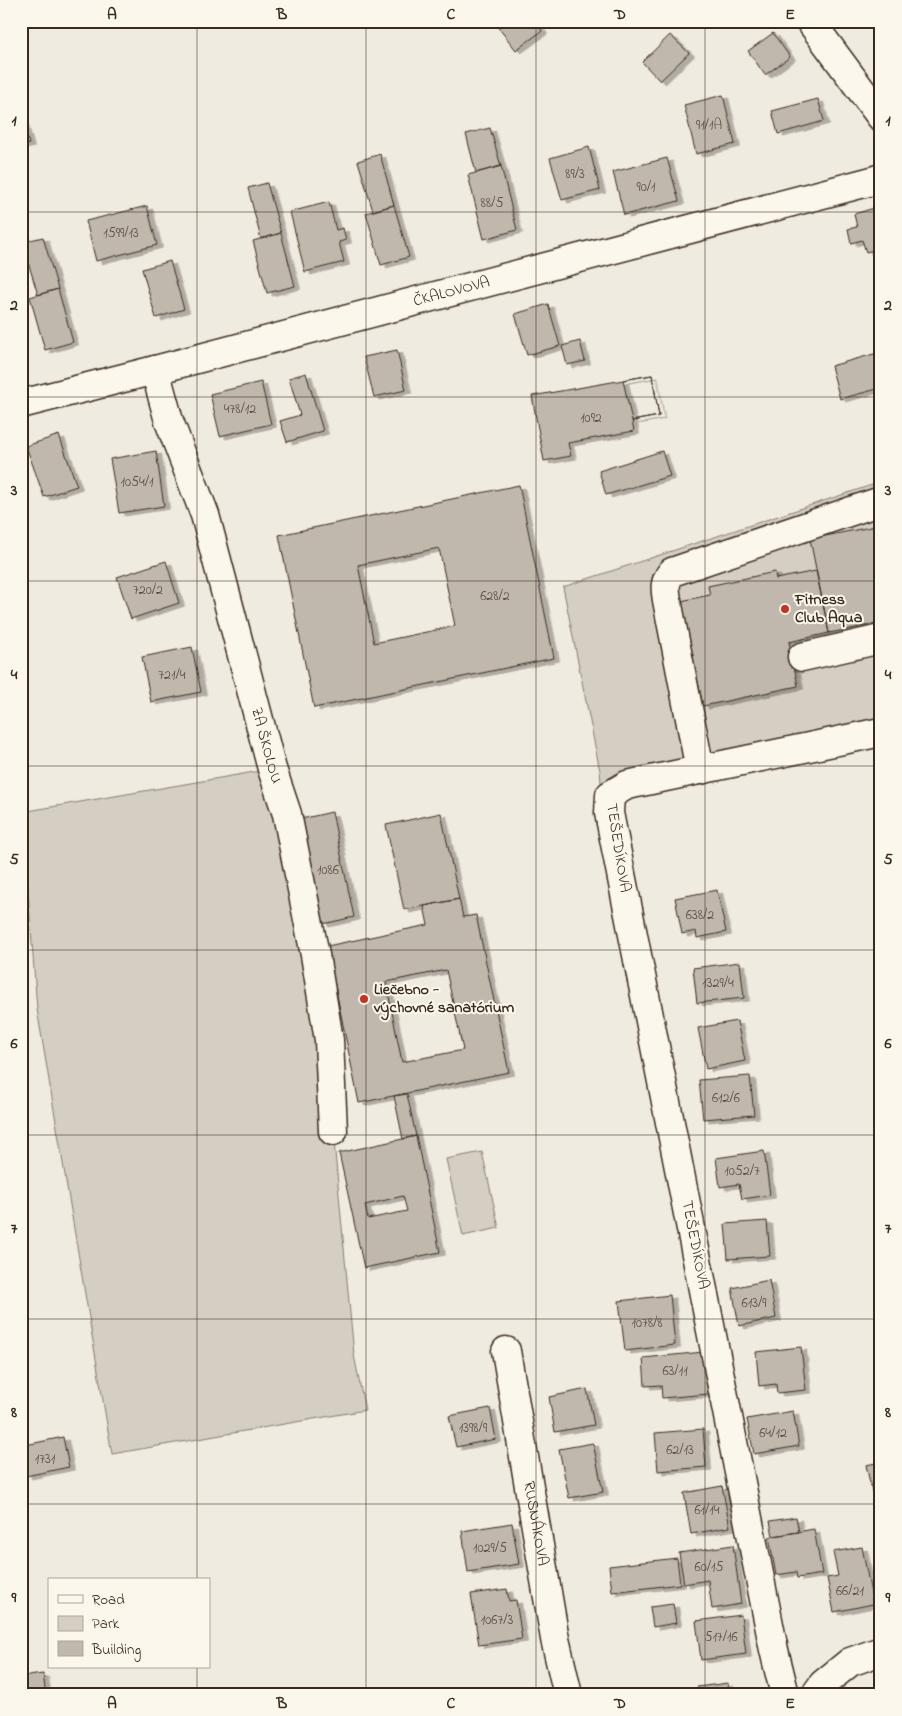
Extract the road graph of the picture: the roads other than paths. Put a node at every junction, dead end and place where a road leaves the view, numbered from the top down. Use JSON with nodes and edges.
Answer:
{"nodes":[{"id":1,"x":810,"y":21,"type":"edge"},
{"id":2,"x":881,"y":117,"type":"edge"},
{"id":3,"x":881,"y":178,"type":"edge"},
{"id":4,"x":154,"y":370,"type":"junction"},
{"id":5,"x":21,"y":404,"type":"edge"},
{"id":6,"x":881,"y":501,"type":"edge"},
{"id":7,"x":881,"y":639,"type":"edge"},
{"id":8,"x":802,"y":657,"type":"dead end"},
{"id":9,"x":881,"y":732,"type":"edge"},
{"id":10,"x":700,"y":770,"type":"junction"},
{"id":11,"x":333,"y":1131,"type":"dead end"},
{"id":12,"x":506,"y":1351,"type":"dead end"},
{"id":13,"x":881,"y":1651,"type":"edge"},
{"id":14,"x":568,"y":1695,"type":"edge"},
{"id":15,"x":787,"y":1695,"type":"edge"},
{"id":16,"x":815,"y":1695,"type":"edge"}],
"edges":[{"from":1,"to":2,"type":"street"},
{"from":3,"to":4,"type":"street","name":"ČKALOVOVA"},
{"from":4,"to":5,"type":"street","name":"ČKALOVOVA"},
{"from":4,"to":11,"type":"street","name":"ZA ŠKOLOU"},
{"from":6,"to":10,"type":"street"},
{"from":7,"to":8,"type":"street"},
{"from":9,"to":10,"type":"street"},
{"from":10,"to":15,"type":"street","name":"TEŠEDÍKOVA"},
{"from":12,"to":14,"type":"street","name":"RUSNÁKOVA"},
{"from":13,"to":16,"type":"street"}]}
